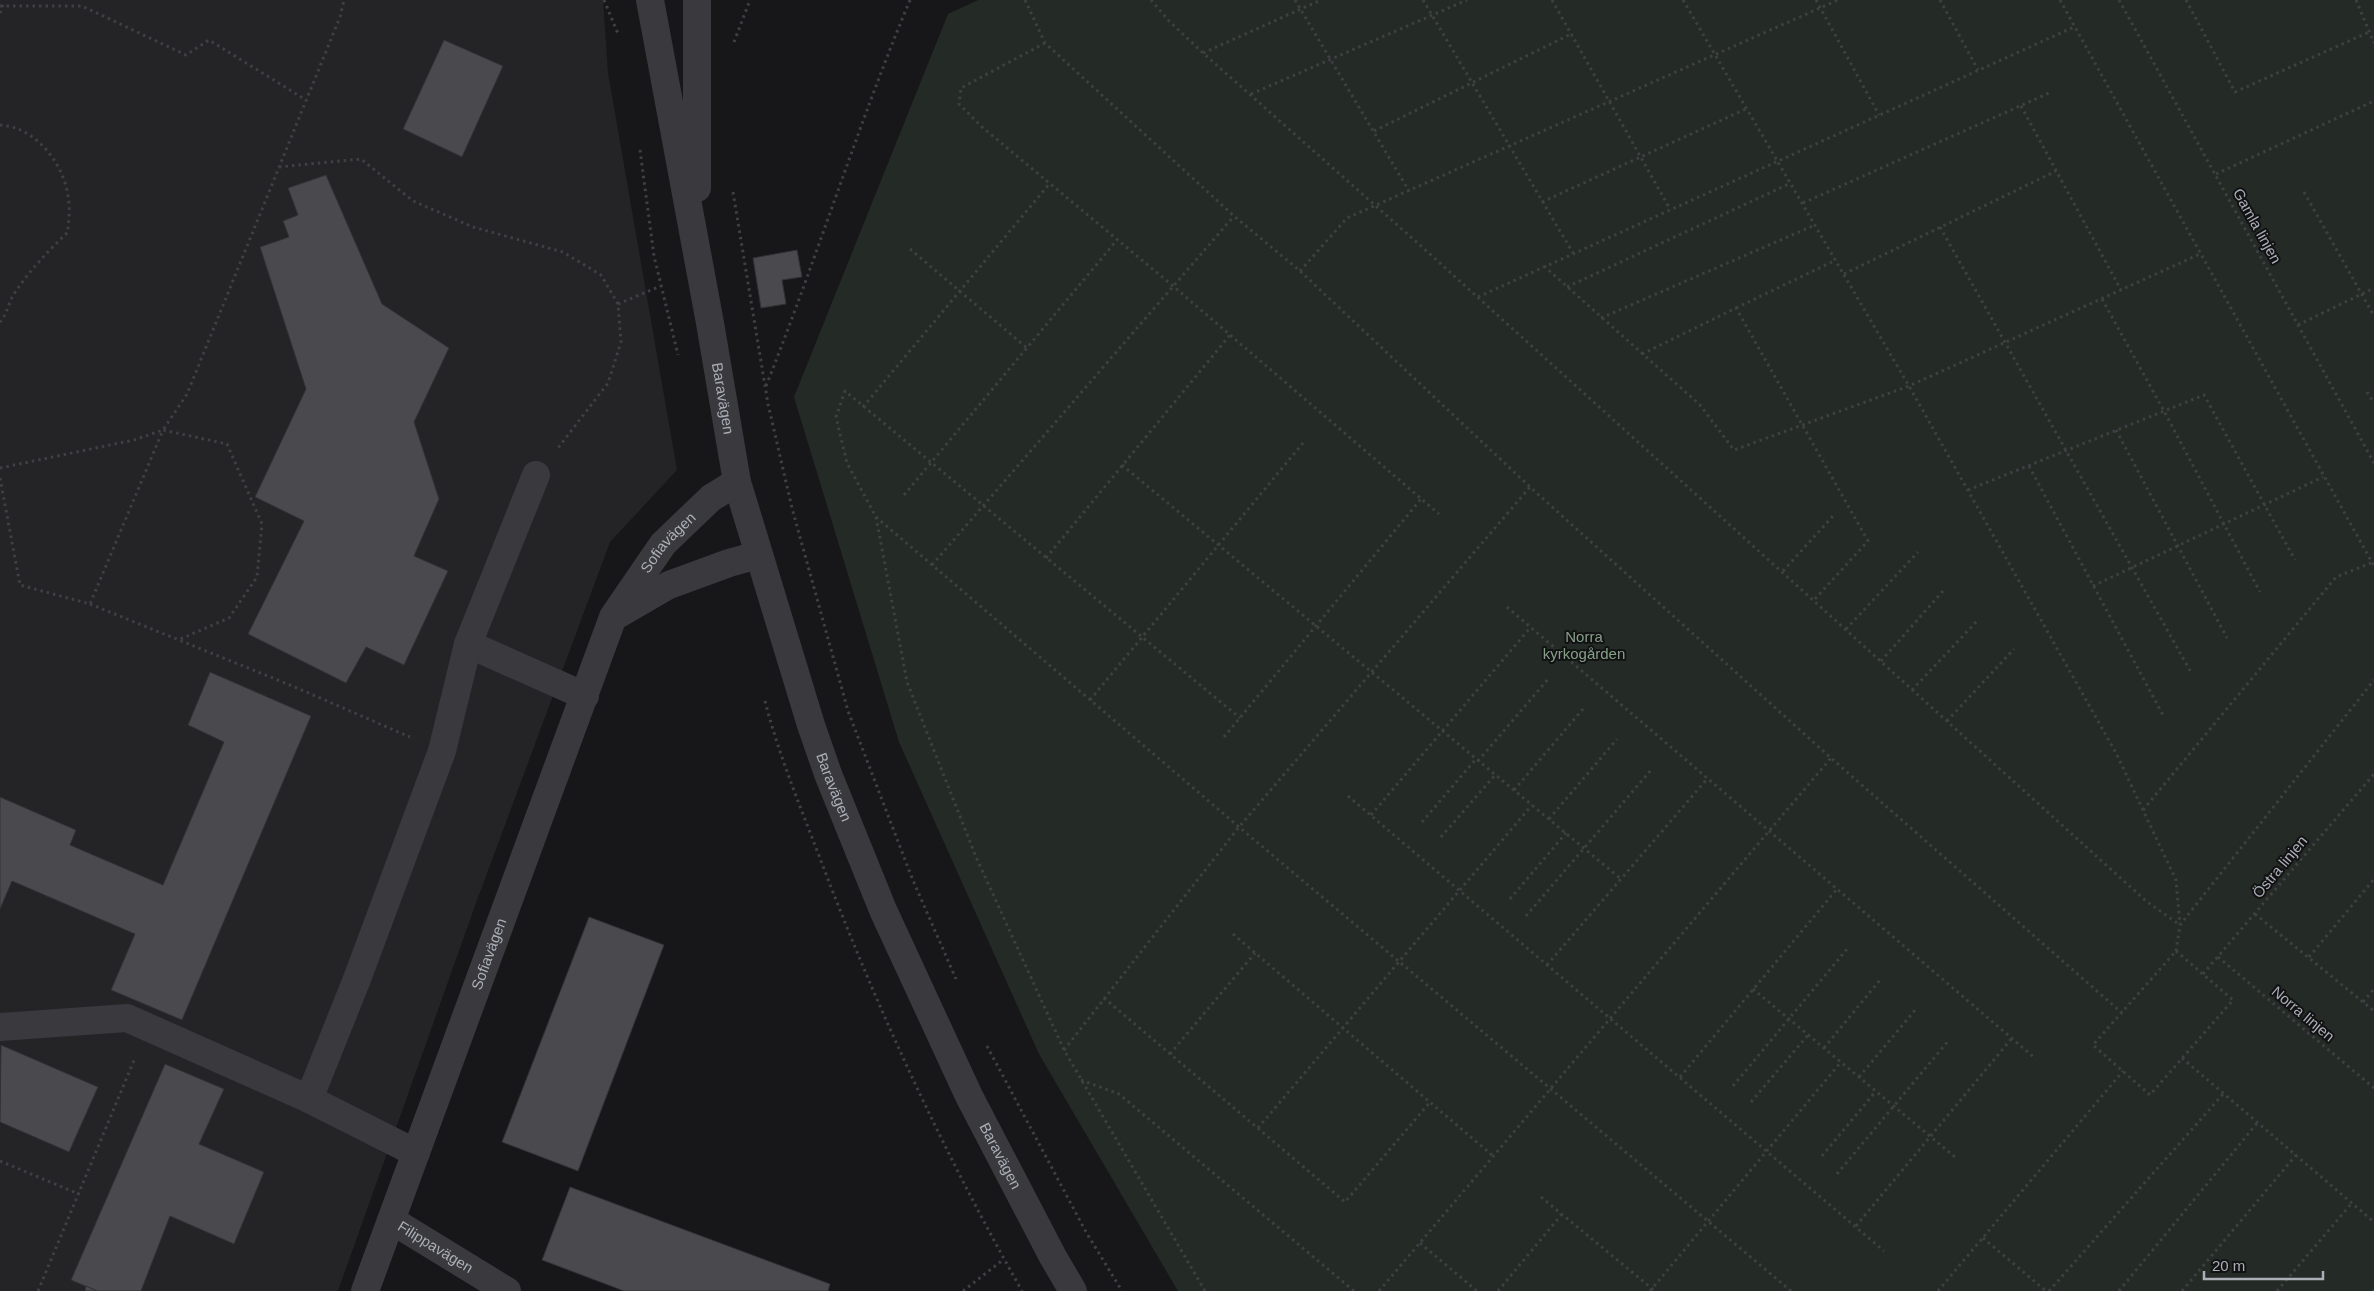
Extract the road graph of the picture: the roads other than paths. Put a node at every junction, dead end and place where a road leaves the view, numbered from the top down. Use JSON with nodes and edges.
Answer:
{"nodes":[{"id":1,"x":650,"y":0,"type":"edge"},
{"id":2,"x":697,"y":0,"type":"edge"},
{"id":3,"x":696,"y":247,"type":"junction"},
{"id":4,"x":536,"y":475,"type":"road end"},
{"id":5,"x":737,"y":482,"type":"junction"},
{"id":6,"x":758,"y":556,"type":"junction"},
{"id":7,"x":613,"y":617,"type":"junction"},
{"id":8,"x":468,"y":644,"type":"junction"},
{"id":9,"x":584,"y":696,"type":"junction"},
{"id":10,"x":0,"y":1027,"type":"edge"},
{"id":11,"x":309,"y":1099,"type":"junction"},
{"id":12,"x":416,"y":1153,"type":"junction"},
{"id":13,"x":391,"y":1220,"type":"junction"},
{"id":14,"x":365,"y":1291,"type":"edge"},
{"id":15,"x":507,"y":1291,"type":"edge"},
{"id":16,"x":1073,"y":1291,"type":"edge"}],
"edges":[{"from":1,"to":3,"type":"street","name":"Baravägen"},
{"from":2,"to":3,"type":"street","name":"Baravägen"},
{"from":3,"to":5,"type":"street","name":"Baravägen"},
{"from":4,"to":8,"type":"street"},
{"from":5,"to":6,"type":"street","name":"Baravägen"},
{"from":5,"to":7,"type":"street","name":"Sofiavägen"},
{"from":6,"to":7,"type":"street","name":"Sofiavägen"},
{"from":6,"to":16,"type":"street","name":"Baravägen"},
{"from":7,"to":9,"type":"street","name":"Sofiavägen"},
{"from":8,"to":9,"type":"street"},
{"from":8,"to":11,"type":"street"},
{"from":9,"to":12,"type":"street","name":"Sofiavägen"},
{"from":10,"to":11,"type":"street"},
{"from":11,"to":12,"type":"street"},
{"from":12,"to":13,"type":"street","name":"Sofiavägen"},
{"from":13,"to":14,"type":"street","name":"Sofiavägen"},
{"from":13,"to":15,"type":"street","name":"Filippavägen"}]}
